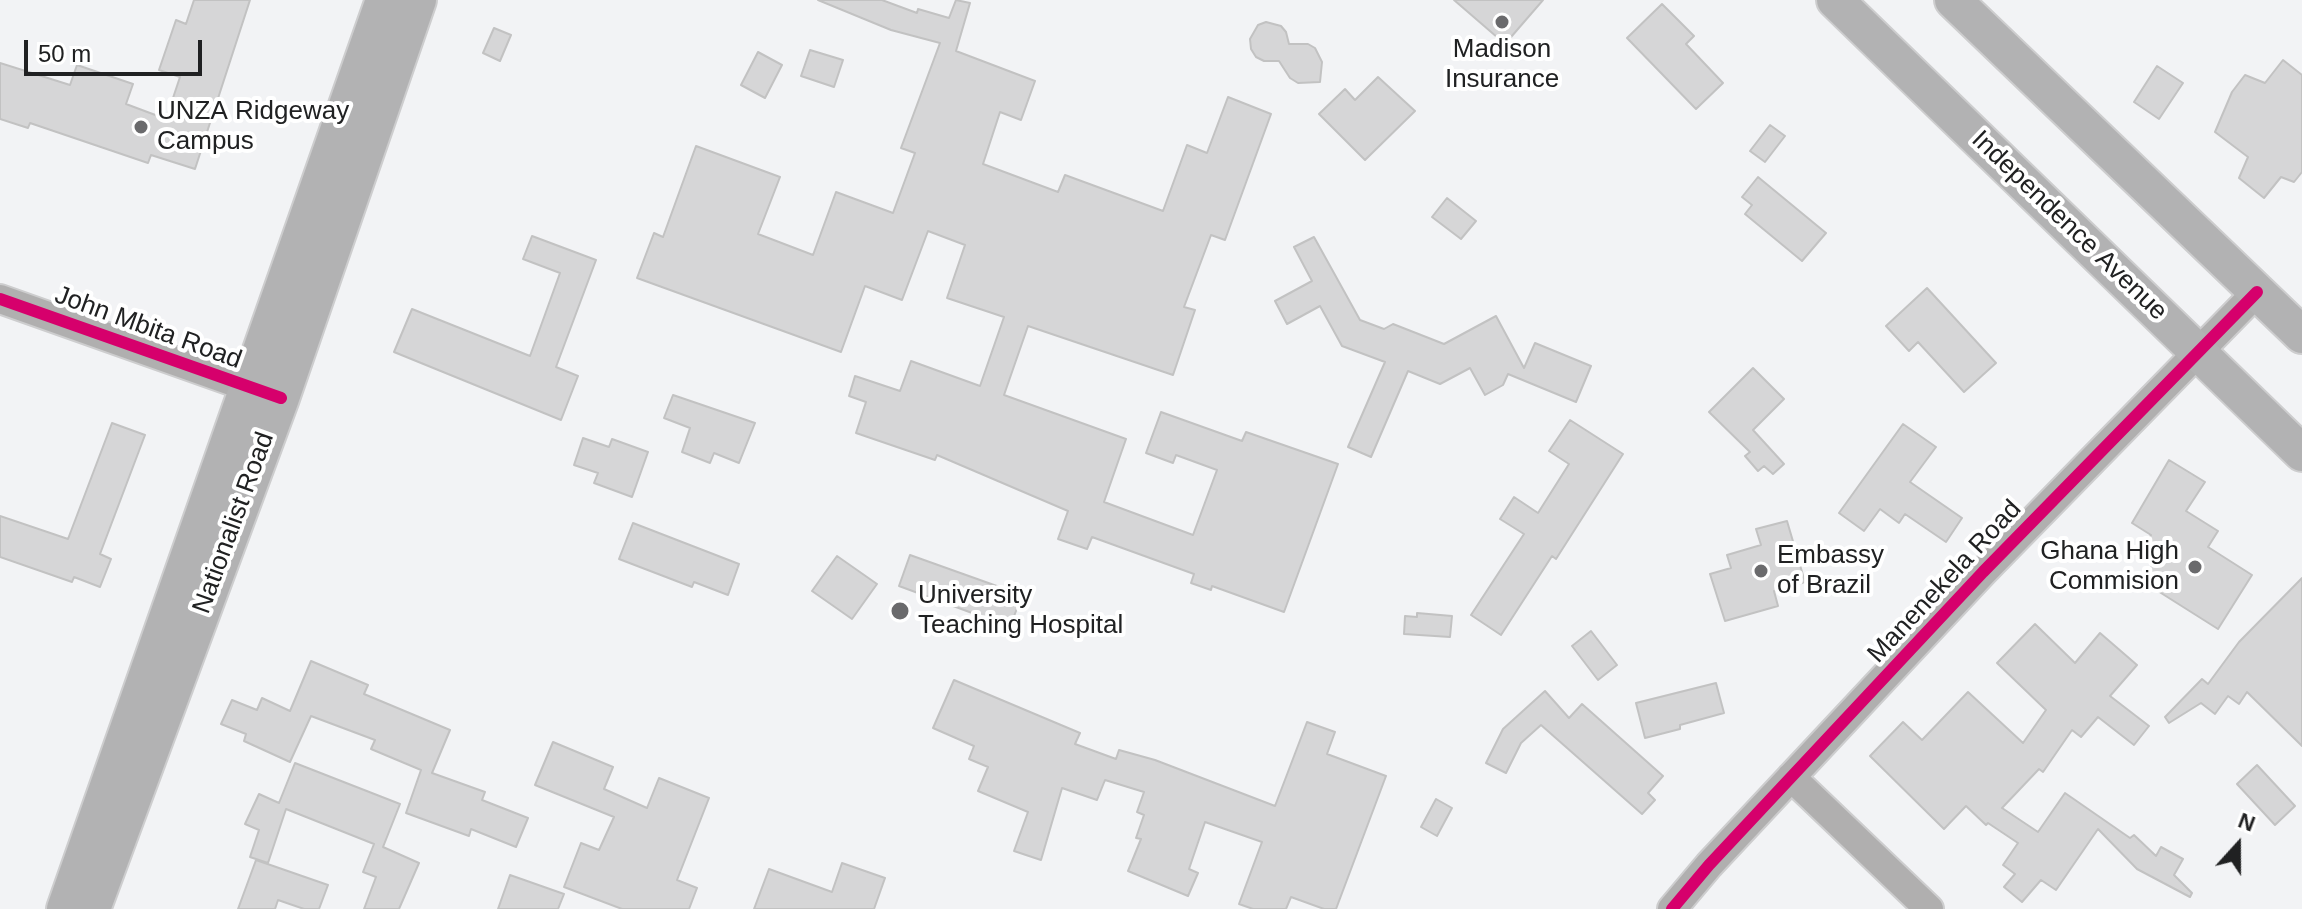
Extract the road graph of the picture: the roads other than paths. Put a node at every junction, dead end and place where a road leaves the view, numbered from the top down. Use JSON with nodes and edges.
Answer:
{"nodes":[{"id":1,"x":384,"y":0,"type":"edge"},
{"id":2,"x":418,"y":0,"type":"edge"},
{"id":3,"x":1835,"y":0,"type":"edge"},
{"id":4,"x":1953,"y":0,"type":"edge"},
{"id":5,"x":2257,"y":292,"type":"junction"},
{"id":6,"x":0,"y":299,"type":"edge"},
{"id":7,"x":2302,"y":335,"type":"edge"},
{"id":8,"x":2197,"y":350,"type":"junction"},
{"id":9,"x":265,"y":393,"type":"junction"},
{"id":10,"x":2302,"y":453,"type":"edge"},
{"id":11,"x":1791,"y":777,"type":"junction"},
{"id":12,"x":65,"y":909,"type":"edge"},
{"id":13,"x":92,"y":909,"type":"edge"},
{"id":14,"x":1672,"y":909,"type":"edge"},
{"id":15,"x":1929,"y":909,"type":"edge"}],
"edges":[{"from":1,"to":9,"type":"main road","name":"Nationalist Road"},
{"from":2,"to":9,"type":"main road","name":"Nationalist Road"},
{"from":3,"to":8,"type":"main road","name":"Independence Avenue"},
{"from":4,"to":5,"type":"main road"},
{"from":5,"to":7,"type":"main road"},
{"from":5,"to":8,"type":"street","name":"Manenekela Road"},
{"from":6,"to":9,"type":"street","name":"John Mbita Road"},
{"from":8,"to":10,"type":"main road","name":"Independence Avenue"},
{"from":8,"to":11,"type":"street","name":"Manenekela Road"},
{"from":9,"to":12,"type":"main road","name":"Nationalist Road"},
{"from":9,"to":13,"type":"main road","name":"Nationalist Road"},
{"from":11,"to":14,"type":"street","name":"Manenekela Road"},
{"from":11,"to":15,"type":"street"}]}
